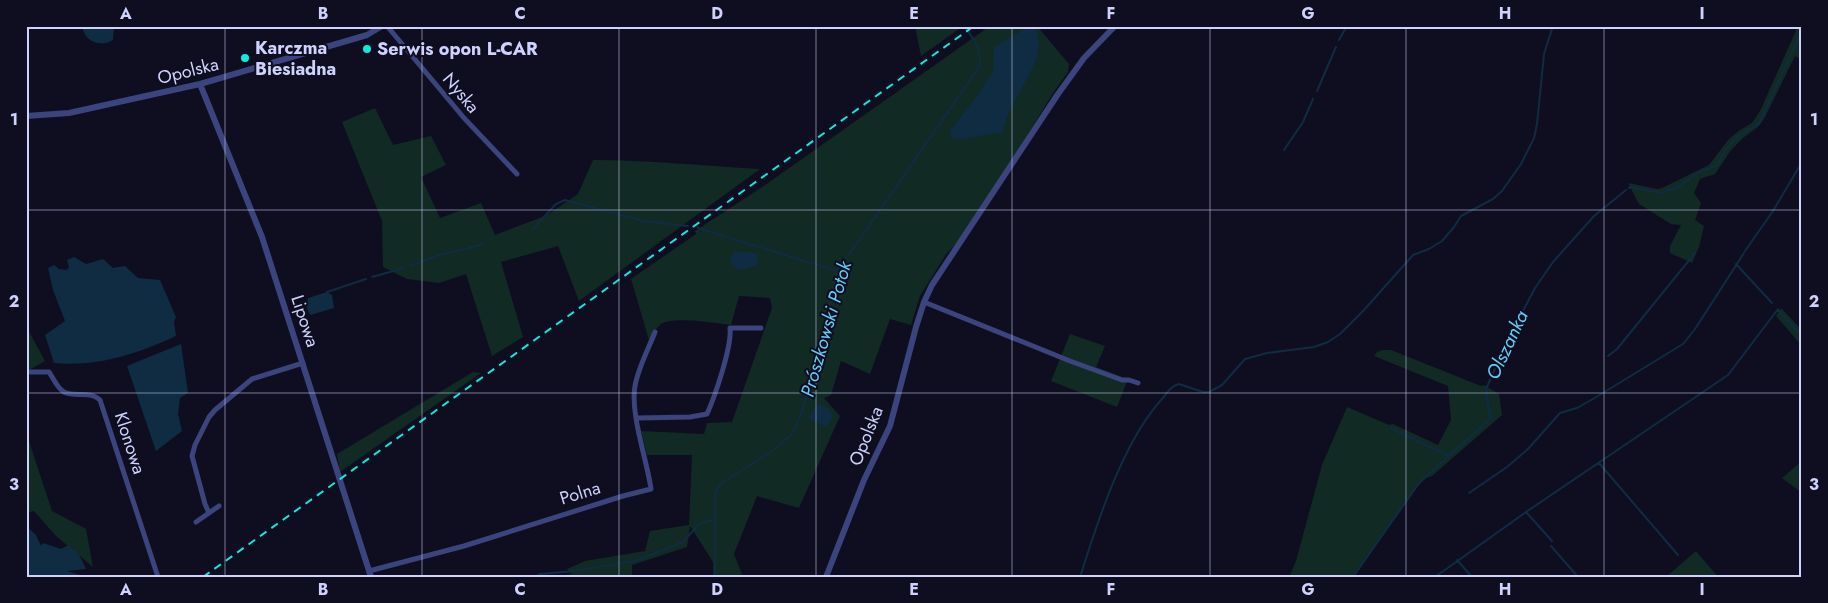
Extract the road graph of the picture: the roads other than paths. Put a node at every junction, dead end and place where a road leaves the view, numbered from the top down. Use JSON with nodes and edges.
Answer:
{"nodes":[{"id":1,"x":382,"y":26,"type":"edge"},
{"id":2,"x":387,"y":26,"type":"edge"},
{"id":3,"x":1115,"y":26,"type":"edge"},
{"id":4,"x":200,"y":84,"type":"junction"},
{"id":5,"x":26,"y":116,"type":"edge"},
{"id":6,"x":517,"y":174,"type":"dead end"},
{"id":7,"x":924,"y":302,"type":"junction"},
{"id":8,"x":761,"y":328,"type":"dead end"},
{"id":9,"x":655,"y":332,"type":"dead end"},
{"id":10,"x":303,"y":363,"type":"junction"},
{"id":11,"x":26,"y":372,"type":"edge"},
{"id":12,"x":1138,"y":384,"type":"dead end"},
{"id":13,"x":637,"y":418,"type":"junction"},
{"id":14,"x":220,"y":506,"type":"dead end"},
{"id":15,"x":210,"y":513,"type":"junction"},
{"id":16,"x":196,"y":522,"type":"dead end"},
{"id":17,"x":370,"y":574,"type":"edge"},
{"id":18,"x":158,"y":577,"type":"edge"},
{"id":19,"x":826,"y":577,"type":"edge"}],
"edges":[{"from":1,"to":4,"type":"street","name":"Opolska"},
{"from":2,"to":6,"type":"street","name":"Nyska"},
{"from":3,"to":7,"type":"street","name":"Opolska"},
{"from":4,"to":5,"type":"street","name":"Opolska"},
{"from":4,"to":10,"type":"street","name":"Lipowa"},
{"from":7,"to":12,"type":"street"},
{"from":7,"to":19,"type":"street","name":"Opolska"},
{"from":8,"to":13,"type":"street"},
{"from":9,"to":13,"type":"street","name":"Polna"},
{"from":10,"to":15,"type":"street"},
{"from":10,"to":17,"type":"street","name":"Lipowa"},
{"from":11,"to":18,"type":"street","name":"Klonowa"},
{"from":13,"to":17,"type":"street","name":"Polna"},
{"from":14,"to":15,"type":"street"},
{"from":15,"to":16,"type":"street"}]}
